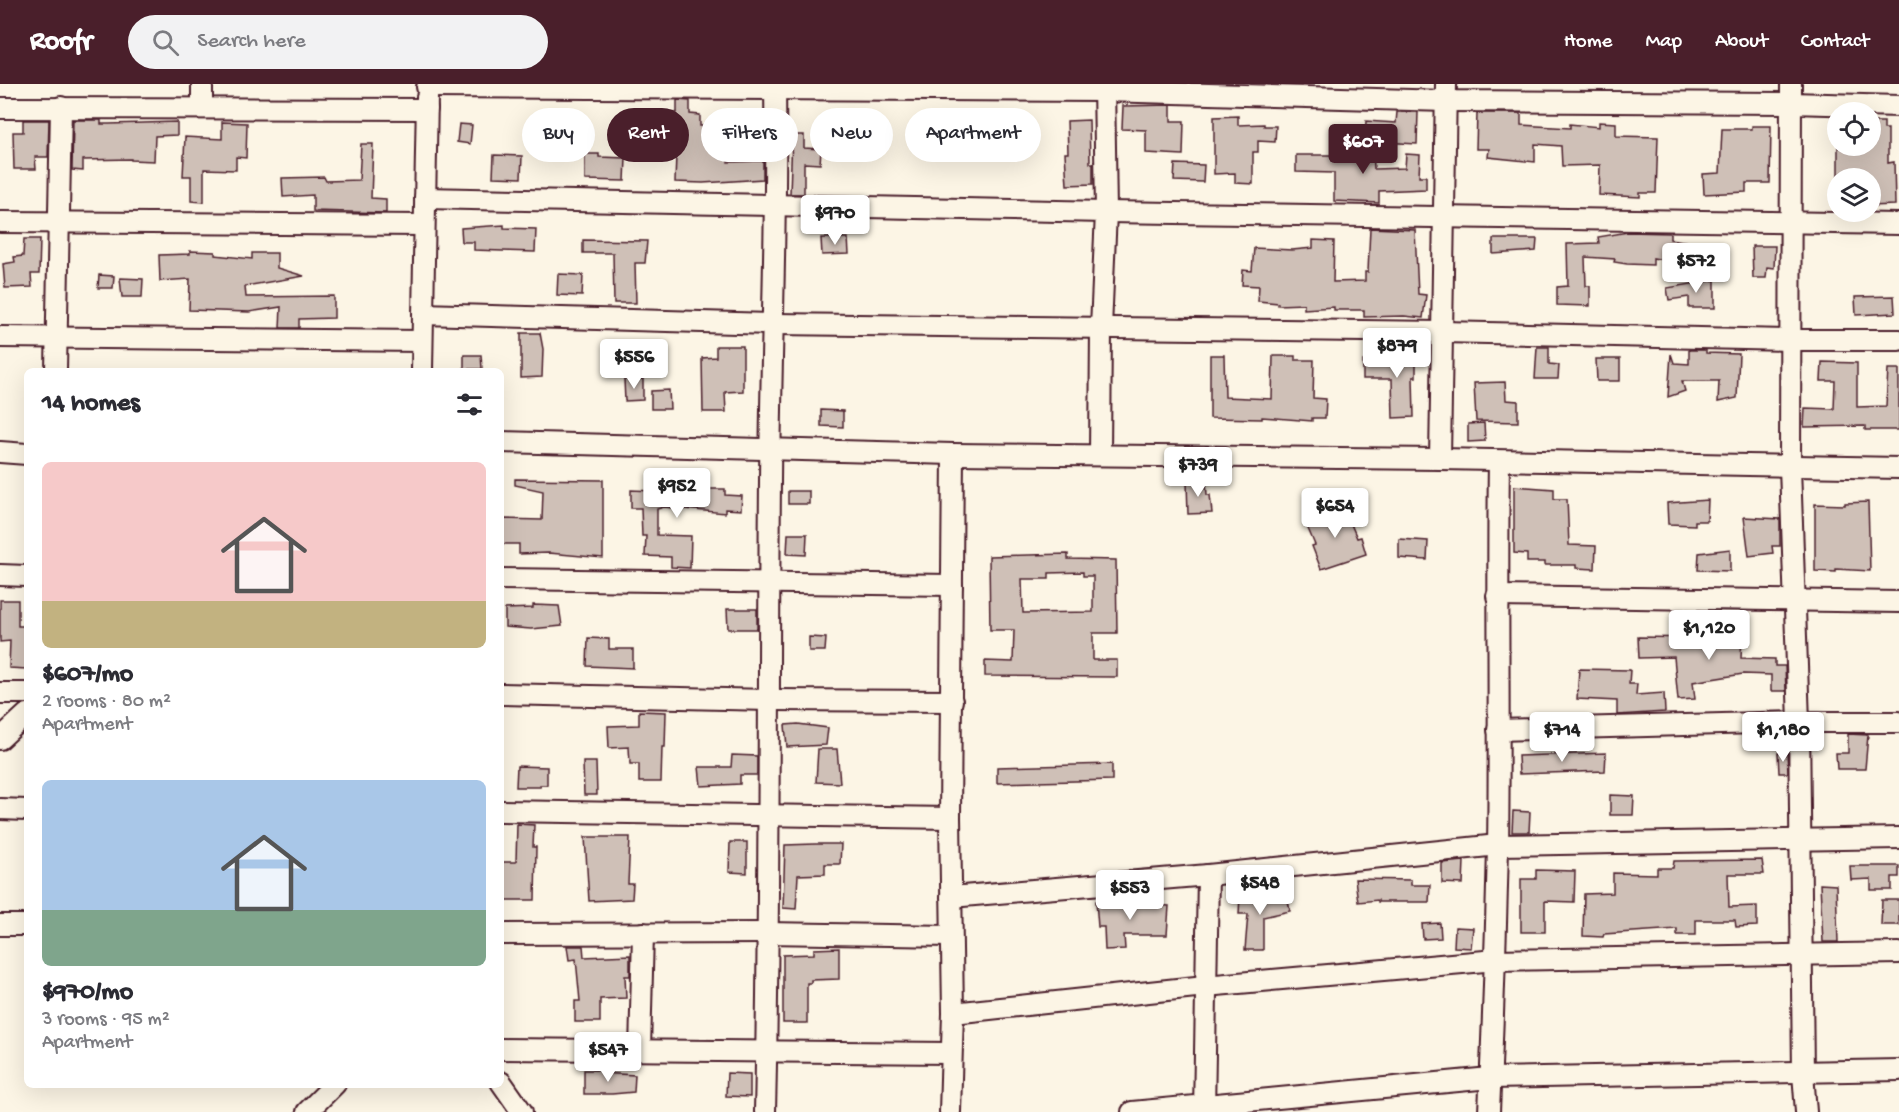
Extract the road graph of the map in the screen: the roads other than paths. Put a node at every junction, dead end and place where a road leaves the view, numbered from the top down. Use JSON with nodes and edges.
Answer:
{"nodes":[{"id":1,"x":202,"y":84,"type":"edge"},
{"id":2,"x":427,"y":85,"type":"edge"},
{"id":3,"x":775,"y":87,"type":"edge"},
{"id":4,"x":1104,"y":87,"type":"edge"},
{"id":5,"x":1446,"y":92,"type":"edge"},
{"id":6,"x":1791,"y":93,"type":"edge"},
{"id":7,"x":1899,"y":106,"type":"edge"},
{"id":8,"x":61,"y":107,"type":"junction"},
{"id":9,"x":0,"y":108,"type":"edge"},
{"id":10,"x":202,"y":108,"type":"junction"},
{"id":11,"x":427,"y":108,"type":"junction"},
{"id":12,"x":425,"y":198,"type":"junction"},
{"id":13,"x":776,"y":205,"type":"junction"},
{"id":14,"x":1106,"y":212,"type":"junction"},
{"id":15,"x":1445,"y":216,"type":"junction"},
{"id":16,"x":0,"y":222,"type":"edge"},
{"id":17,"x":59,"y":222,"type":"junction"},
{"id":18,"x":1792,"y":223,"type":"junction"},
{"id":19,"x":1899,"y":224,"type":"edge"},
{"id":20,"x":424,"y":225,"type":"junction"},
{"id":21,"x":423,"y":314,"type":"junction"},
{"id":22,"x":774,"y":324,"type":"junction"},
{"id":23,"x":1101,"y":328,"type":"junction"},
{"id":24,"x":1442,"y":332,"type":"junction"},
{"id":25,"x":0,"y":337,"type":"edge"},
{"id":26,"x":58,"y":337,"type":"junction"},
{"id":27,"x":1791,"y":340,"type":"junction"},
{"id":28,"x":1899,"y":340,"type":"edge"},
{"id":29,"x":422,"y":341,"type":"junction"},
{"id":30,"x":56,"y":368,"type":"edge"},
{"id":31,"x":422,"y":368,"type":"edge"},
{"id":32,"x":504,"y":442,"type":"edge"},
{"id":33,"x":2,"y":449,"type":"edge"},
{"id":34,"x":770,"y":450,"type":"junction"},
{"id":35,"x":24,"y":453,"type":"edge"},
{"id":36,"x":953,"y":454,"type":"junction"},
{"id":37,"x":1100,"y":455,"type":"junction"},
{"id":38,"x":1440,"y":459,"type":"junction"},
{"id":39,"x":1499,"y":461,"type":"junction"},
{"id":40,"x":1790,"y":467,"type":"junction"},
{"id":41,"x":1899,"y":468,"type":"edge"},
{"id":42,"x":0,"y":575,"type":"edge"},
{"id":43,"x":24,"y":576,"type":"edge"},
{"id":44,"x":504,"y":579,"type":"edge"},
{"id":45,"x":769,"y":584,"type":"junction"},
{"id":46,"x":952,"y":585,"type":"junction"},
{"id":47,"x":1497,"y":596,"type":"junction"},
{"id":48,"x":1795,"y":602,"type":"junction"},
{"id":49,"x":1899,"y":602,"type":"edge"},
{"id":50,"x":0,"y":693,"type":"edge"},
{"id":51,"x":24,"y":693,"type":"edge"},
{"id":52,"x":504,"y":694,"type":"edge"},
{"id":53,"x":770,"y":700,"type":"junction"},
{"id":54,"x":952,"y":701,"type":"junction"},
{"id":55,"x":24,"y":717,"type":"edge"},
{"id":56,"x":1799,"y":722,"type":"junction"},
{"id":57,"x":1899,"y":722,"type":"edge"},
{"id":58,"x":1498,"y":730,"type":"junction"},
{"id":59,"x":0,"y":740,"type":"edge"},
{"id":60,"x":0,"y":809,"type":"edge"},
{"id":61,"x":24,"y":810,"type":"edge"},
{"id":62,"x":504,"y":811,"type":"edge"},
{"id":63,"x":769,"y":815,"type":"junction"},
{"id":64,"x":950,"y":818,"type":"junction"},
{"id":65,"x":1899,"y":838,"type":"edge"},
{"id":66,"x":1801,"y":839,"type":"junction"},
{"id":67,"x":1498,"y":845,"type":"junction"},
{"id":68,"x":1208,"y":875,"type":"junction"},
{"id":69,"x":951,"y":897,"type":"junction"},
{"id":70,"x":0,"y":925,"type":"edge"},
{"id":71,"x":24,"y":925,"type":"edge"},
{"id":72,"x":643,"y":933,"type":"junction"},
{"id":73,"x":766,"y":933,"type":"junction"},
{"id":74,"x":504,"y":934,"type":"edge"},
{"id":75,"x":951,"y":936,"type":"junction"},
{"id":76,"x":1899,"y":953,"type":"edge"},
{"id":77,"x":1803,"y":956,"type":"junction"},
{"id":78,"x":1496,"y":960,"type":"junction"},
{"id":79,"x":1205,"y":986,"type":"junction"},
{"id":80,"x":953,"y":1013,"type":"junction"},
{"id":81,"x":504,"y":1049,"type":"edge"},
{"id":82,"x":640,"y":1050,"type":"junction"},
{"id":83,"x":767,"y":1050,"type":"junction"},
{"id":84,"x":951,"y":1053,"type":"junction"},
{"id":85,"x":1899,"y":1070,"type":"edge"},
{"id":86,"x":1803,"y":1073,"type":"junction"},
{"id":87,"x":1490,"y":1078,"type":"junction"},
{"id":88,"x":504,"y":1087,"type":"edge"},
{"id":89,"x":331,"y":1088,"type":"edge"},
{"id":90,"x":1204,"y":1109,"type":"edge"},
{"id":91,"x":518,"y":1110,"type":"edge"},
{"id":92,"x":307,"y":1112,"type":"edge"},
{"id":93,"x":765,"y":1112,"type":"edge"},
{"id":94,"x":950,"y":1112,"type":"edge"},
{"id":95,"x":1132,"y":1112,"type":"edge"},
{"id":96,"x":1489,"y":1112,"type":"edge"},
{"id":97,"x":1806,"y":1112,"type":"edge"}],
"edges":[{"from":1,"to":10,"type":"street"},
{"from":2,"to":3,"type":"street"},
{"from":2,"to":11,"type":"street"},
{"from":3,"to":4,"type":"street"},
{"from":3,"to":13,"type":"street"},
{"from":4,"to":5,"type":"street"},
{"from":4,"to":14,"type":"street"},
{"from":5,"to":6,"type":"street"},
{"from":5,"to":15,"type":"street"},
{"from":6,"to":7,"type":"street"},
{"from":6,"to":18,"type":"street"},
{"from":8,"to":9,"type":"street"},
{"from":8,"to":10,"type":"street"},
{"from":8,"to":17,"type":"street"},
{"from":10,"to":11,"type":"street"},
{"from":11,"to":12,"type":"street"},
{"from":12,"to":13,"type":"street"},
{"from":12,"to":20,"type":"street"},
{"from":13,"to":14,"type":"street"},
{"from":13,"to":22,"type":"street"},
{"from":14,"to":15,"type":"street"},
{"from":14,"to":23,"type":"street"},
{"from":15,"to":18,"type":"street"},
{"from":15,"to":24,"type":"street"},
{"from":16,"to":17,"type":"street"},
{"from":17,"to":20,"type":"street"},
{"from":17,"to":26,"type":"street"},
{"from":18,"to":19,"type":"street"},
{"from":18,"to":27,"type":"street"},
{"from":20,"to":21,"type":"street"},
{"from":21,"to":22,"type":"street"},
{"from":21,"to":29,"type":"street"},
{"from":22,"to":23,"type":"street"},
{"from":22,"to":34,"type":"street"},
{"from":23,"to":24,"type":"street"},
{"from":23,"to":37,"type":"street"},
{"from":24,"to":27,"type":"street"},
{"from":24,"to":38,"type":"street"},
{"from":25,"to":26,"type":"street"},
{"from":26,"to":29,"type":"street"},
{"from":26,"to":30,"type":"street"},
{"from":27,"to":28,"type":"street"},
{"from":27,"to":40,"type":"street"},
{"from":29,"to":31,"type":"street"},
{"from":32,"to":34,"type":"street"},
{"from":33,"to":35,"type":"street"},
{"from":34,"to":36,"type":"street"},
{"from":34,"to":45,"type":"street"},
{"from":36,"to":37,"type":"street"},
{"from":36,"to":46,"type":"street"},
{"from":37,"to":38,"type":"street"},
{"from":38,"to":39,"type":"street"},
{"from":39,"to":40,"type":"street"},
{"from":39,"to":47,"type":"street"},
{"from":40,"to":41,"type":"street"},
{"from":40,"to":48,"type":"street"},
{"from":42,"to":43,"type":"street"},
{"from":44,"to":45,"type":"street"},
{"from":45,"to":46,"type":"street"},
{"from":45,"to":53,"type":"street"},
{"from":46,"to":54,"type":"street"},
{"from":47,"to":48,"type":"street"},
{"from":47,"to":58,"type":"street"},
{"from":48,"to":49,"type":"street"},
{"from":48,"to":56,"type":"street"},
{"from":50,"to":51,"type":"street"},
{"from":52,"to":53,"type":"street"},
{"from":53,"to":54,"type":"street"},
{"from":53,"to":63,"type":"street"},
{"from":54,"to":64,"type":"street"},
{"from":55,"to":59,"type":"street"},
{"from":56,"to":57,"type":"street"},
{"from":56,"to":58,"type":"street"},
{"from":56,"to":66,"type":"street"},
{"from":58,"to":67,"type":"street"},
{"from":60,"to":61,"type":"street"},
{"from":62,"to":63,"type":"street"},
{"from":63,"to":64,"type":"street"},
{"from":63,"to":73,"type":"street"},
{"from":64,"to":69,"type":"street"},
{"from":65,"to":66,"type":"street"},
{"from":66,"to":67,"type":"street"},
{"from":66,"to":77,"type":"street"},
{"from":67,"to":68,"type":"street"},
{"from":67,"to":78,"type":"street"},
{"from":68,"to":69,"type":"street"},
{"from":68,"to":79,"type":"street"},
{"from":69,"to":75,"type":"street"},
{"from":70,"to":71,"type":"street"},
{"from":72,"to":73,"type":"street"},
{"from":72,"to":74,"type":"street"},
{"from":72,"to":82,"type":"street"},
{"from":73,"to":75,"type":"street"},
{"from":73,"to":83,"type":"street"},
{"from":75,"to":80,"type":"street"},
{"from":76,"to":77,"type":"street"},
{"from":77,"to":78,"type":"street"},
{"from":77,"to":86,"type":"street"},
{"from":78,"to":79,"type":"street"},
{"from":78,"to":87,"type":"street"},
{"from":79,"to":80,"type":"street"},
{"from":79,"to":90,"type":"street"},
{"from":80,"to":84,"type":"street"},
{"from":81,"to":82,"type":"street"},
{"from":82,"to":83,"type":"street"},
{"from":83,"to":84,"type":"street"},
{"from":83,"to":93,"type":"street"},
{"from":84,"to":94,"type":"street"},
{"from":85,"to":86,"type":"street"},
{"from":86,"to":87,"type":"street"},
{"from":86,"to":97,"type":"street"},
{"from":87,"to":90,"type":"street"},
{"from":87,"to":96,"type":"street"},
{"from":88,"to":91,"type":"street"},
{"from":89,"to":92,"type":"street"},
{"from":90,"to":95,"type":"street"}]}
